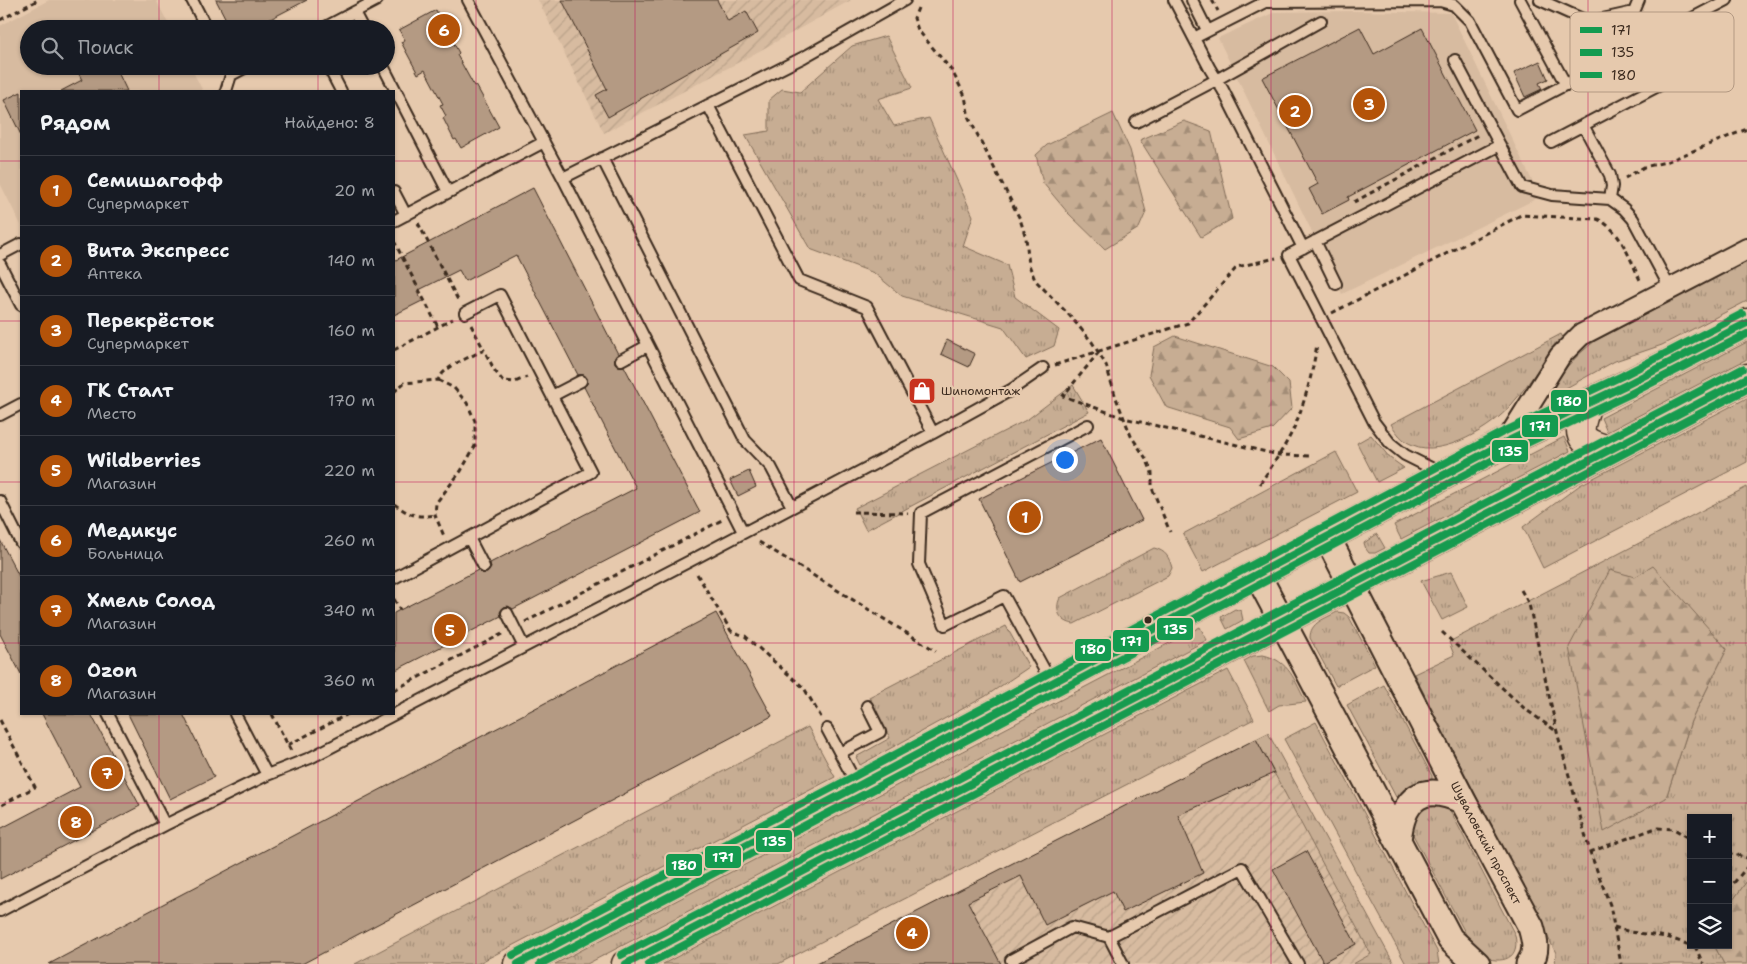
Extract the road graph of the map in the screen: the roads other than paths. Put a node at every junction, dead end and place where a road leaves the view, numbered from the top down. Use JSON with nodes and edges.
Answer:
{"nodes":[{"id":1,"x":192,"y":0,"type":"edge"},
{"id":2,"x":377,"y":0,"type":"edge"},
{"id":3,"x":468,"y":0,"type":"edge"},
{"id":4,"x":905,"y":0,"type":"edge"},
{"id":5,"x":1174,"y":0,"type":"edge"},
{"id":6,"x":1192,"y":0,"type":"edge"},
{"id":7,"x":1520,"y":0,"type":"edge"},
{"id":8,"x":1540,"y":0,"type":"edge"},
{"id":9,"x":1639,"y":0,"type":"edge"},
{"id":10,"x":1727,"y":0,"type":"edge"},
{"id":11,"x":354,"y":12,"type":"junction"},
{"id":12,"x":1634,"y":12,"type":"edge"},
{"id":13,"x":1704,"y":12,"type":"edge"},
{"id":14,"x":1570,"y":13,"type":"edge"},
{"id":15,"x":202,"y":20,"type":"edge"},
{"id":16,"x":339,"y":20,"type":"edge"},
{"id":17,"x":358,"y":20,"type":"edge"},
{"id":18,"x":1321,"y":21,"type":"dead end"},
{"id":19,"x":1207,"y":30,"type":"junction"},
{"id":20,"x":1194,"y":38,"type":"junction"},
{"id":21,"x":1455,"y":60,"type":"dead end"},
{"id":22,"x":228,"y":75,"type":"edge"},
{"id":23,"x":333,"y":75,"type":"edge"},
{"id":24,"x":388,"y":75,"type":"edge"},
{"id":25,"x":1216,"y":80,"type":"junction"},
{"id":26,"x":1570,"y":83,"type":"edge"},
{"id":27,"x":1566,"y":85,"type":"junction"},
{"id":28,"x":226,"y":90,"type":"edge"},
{"id":29,"x":340,"y":90,"type":"edge"},
{"id":30,"x":1647,"y":92,"type":"edge"},
{"id":31,"x":708,"y":105,"type":"junction"},
{"id":32,"x":1136,"y":122,"type":"dead end"},
{"id":33,"x":1583,"y":125,"type":"junction"},
{"id":34,"x":544,"y":142,"type":"junction"},
{"id":35,"x":1552,"y":142,"type":"dead end"},
{"id":36,"x":1500,"y":145,"type":"junction"},
{"id":37,"x":602,"y":158,"type":"junction"},
{"id":38,"x":563,"y":178,"type":"junction"},
{"id":39,"x":448,"y":192,"type":"junction"},
{"id":40,"x":395,"y":193,"type":"edge"},
{"id":41,"x":1610,"y":199,"type":"junction"},
{"id":42,"x":409,"y":213,"type":"junction"},
{"id":43,"x":395,"y":220,"type":"edge"},
{"id":44,"x":1315,"y":241,"type":"junction"},
{"id":45,"x":20,"y":245,"type":"edge"},
{"id":46,"x":1303,"y":248,"type":"junction"},
{"id":47,"x":1747,"y":249,"type":"edge"},
{"id":48,"x":0,"y":255,"type":"edge"},
{"id":49,"x":0,"y":264,"type":"edge"},
{"id":50,"x":1336,"y":284,"type":"dead end"},
{"id":51,"x":1670,"y":288,"type":"junction"},
{"id":52,"x":20,"y":303,"type":"edge"},
{"id":53,"x":465,"y":313,"type":"road end"},
{"id":54,"x":1747,"y":323,"type":"edge"},
{"id":55,"x":647,"y":346,"type":"junction"},
{"id":56,"x":621,"y":360,"type":"dead end"},
{"id":57,"x":1043,"y":368,"type":"road end"},
{"id":58,"x":1747,"y":378,"type":"edge"},
{"id":59,"x":581,"y":380,"type":"dead end"},
{"id":60,"x":552,"y":396,"type":"junction"},
{"id":61,"x":1587,"y":404,"type":"junction"},
{"id":62,"x":20,"y":405,"type":"edge"},
{"id":63,"x":0,"y":415,"type":"edge"},
{"id":64,"x":1088,"y":425,"type":"dead end"},
{"id":65,"x":933,"y":433,"type":"junction"},
{"id":66,"x":1506,"y":442,"type":"junction"},
{"id":67,"x":1609,"y":450,"type":"junction"},
{"id":68,"x":1444,"y":474,"type":"junction"},
{"id":69,"x":0,"y":501,"type":"edge"},
{"id":70,"x":792,"y":507,"type":"junction"},
{"id":71,"x":743,"y":532,"type":"junction"},
{"id":72,"x":1326,"y":537,"type":"junction"},
{"id":73,"x":469,"y":538,"type":"junction"},
{"id":74,"x":20,"y":541,"type":"edge"},
{"id":75,"x":484,"y":566,"type":"dead end"},
{"id":76,"x":1257,"y":574,"type":"junction"},
{"id":77,"x":395,"y":577,"type":"edge"},
{"id":78,"x":1352,"y":586,"type":"junction"},
{"id":79,"x":507,"y":613,"type":"dead end"},
{"id":80,"x":1283,"y":622,"type":"junction"},
{"id":81,"x":524,"y":647,"type":"junction"},
{"id":82,"x":1052,"y":683,"type":"junction"},
{"id":83,"x":867,"y":706,"type":"dead end"},
{"id":84,"x":395,"y":714,"type":"edge"},
{"id":85,"x":109,"y":715,"type":"edge"},
{"id":86,"x":236,"y":715,"type":"edge"},
{"id":87,"x":393,"y":715,"type":"edge"},
{"id":88,"x":827,"y":729,"type":"dead end"},
{"id":89,"x":840,"y":753,"type":"junction"},
{"id":90,"x":267,"y":775,"type":"junction"},
{"id":91,"x":858,"y":786,"type":"junction"},
{"id":92,"x":1463,"y":802,"type":"junction"},
{"id":93,"x":165,"y":825,"type":"junction"},
{"id":94,"x":1398,"y":840,"type":"junction"},
{"id":95,"x":0,"y":911,"type":"edge"},
{"id":96,"x":1109,"y":937,"type":"junction"},
{"id":97,"x":1450,"y":939,"type":"junction"},
{"id":98,"x":518,"y":964,"type":"edge"},
{"id":99,"x":626,"y":964,"type":"edge"},
{"id":100,"x":1014,"y":964,"type":"edge"},
{"id":101,"x":1124,"y":964,"type":"edge"},
{"id":102,"x":1298,"y":964,"type":"edge"},
{"id":103,"x":1451,"y":964,"type":"edge"},
{"id":104,"x":1476,"y":964,"type":"edge"},
{"id":105,"x":1529,"y":964,"type":"edge"}],
"edges":[{"from":1,"to":15,"type":"lane"},
{"from":2,"to":11,"type":"lane"},
{"from":3,"to":34,"type":"lane"},
{"from":4,"to":31,"type":"lane"},
{"from":5,"to":20,"type":"lane"},
{"from":6,"to":19,"type":"lane"},
{"from":7,"to":27,"type":"lane"},
{"from":8,"to":14,"type":"lane"},
{"from":9,"to":12,"type":"lane"},
{"from":10,"to":13,"type":"lane"},
{"from":11,"to":16,"type":"lane"},
{"from":11,"to":17,"type":"lane"},
{"from":18,"to":25,"type":"lane"},
{"from":19,"to":20,"type":"lane"},
{"from":19,"to":27,"type":"lane"},
{"from":20,"to":25,"type":"lane"},
{"from":21,"to":36,"type":"lane"},
{"from":22,"to":28,"type":"lane"},
{"from":23,"to":29,"type":"lane"},
{"from":24,"to":39,"type":"lane"},
{"from":25,"to":32,"type":"lane"},
{"from":25,"to":46,"type":"lane"},
{"from":26,"to":27,"type":"lane"},
{"from":30,"to":33,"type":"lane"},
{"from":31,"to":37,"type":"lane"},
{"from":31,"to":65,"type":"lane"},
{"from":33,"to":35,"type":"lane"},
{"from":33,"to":41,"type":"lane"},
{"from":34,"to":38,"type":"lane"},
{"from":34,"to":39,"type":"lane"},
{"from":36,"to":41,"type":"lane"},
{"from":36,"to":44,"type":"lane"},
{"from":37,"to":38,"type":"lane"},
{"from":37,"to":70,"type":"lane"},
{"from":38,"to":55,"type":"lane"},
{"from":39,"to":42,"type":"lane"},
{"from":40,"to":42,"type":"lane"},
{"from":41,"to":51,"type":"lane"},
{"from":42,"to":43,"type":"lane"},
{"from":44,"to":46,"type":"lane"},
{"from":44,"to":50,"type":"lane"},
{"from":45,"to":48,"type":"lane"},
{"from":46,"to":68,"type":"lane"},
{"from":47,"to":51,"type":"street"},
{"from":49,"to":52,"type":"lane"},
{"from":51,"to":66,"type":"street"},
{"from":53,"to":60,"type":"lane"},
{"from":54,"to":61,"type":"main road"},
{"from":55,"to":56,"type":"lane"},
{"from":55,"to":71,"type":"lane"},
{"from":57,"to":65,"type":"lane"},
{"from":58,"to":67,"type":"main road"},
{"from":59,"to":60,"type":"lane"},
{"from":60,"to":73,"type":"lane"},
{"from":61,"to":66,"type":"main road"},
{"from":61,"to":67,"type":"main road"},
{"from":62,"to":63,"type":"lane"},
{"from":64,"to":82,"type":"lane"},
{"from":65,"to":70,"type":"lane"},
{"from":66,"to":68,"type":"main road"},
{"from":67,"to":78,"type":"main road"},
{"from":68,"to":72,"type":"main road"},
{"from":69,"to":74,"type":"lane"},
{"from":70,"to":71,"type":"lane"},
{"from":71,"to":81,"type":"lane"},
{"from":72,"to":76,"type":"main road"},
{"from":72,"to":78,"type":"street","name":"Шуваловский проспект"},
{"from":73,"to":75,"type":"lane"},
{"from":73,"to":77,"type":"lane"},
{"from":76,"to":80,"type":"street"},
{"from":76,"to":82,"type":"main road"},
{"from":78,"to":80,"type":"main road"},
{"from":78,"to":92,"type":"street","name":"Шуваловский проспект"},
{"from":79,"to":81,"type":"lane"},
{"from":80,"to":94,"type":"street"},
{"from":80,"to":99,"type":"main road"},
{"from":81,"to":84,"type":"lane"},
{"from":82,"to":91,"type":"main road"},
{"from":83,"to":89,"type":"lane"},
{"from":85,"to":93,"type":"lane"},
{"from":86,"to":90,"type":"lane"},
{"from":87,"to":90,"type":"lane"},
{"from":88,"to":89,"type":"lane"},
{"from":89,"to":91,"type":"lane"},
{"from":90,"to":93,"type":"lane"},
{"from":91,"to":98,"type":"main road"},
{"from":92,"to":94,"type":"street"},
{"from":92,"to":105,"type":"street","name":"Шуваловский проспект"},
{"from":93,"to":95,"type":"lane"},
{"from":94,"to":97,"type":"street"},
{"from":96,"to":100,"type":"lane"},
{"from":96,"to":101,"type":"lane"},
{"from":96,"to":102,"type":"lane"},
{"from":97,"to":103,"type":"street"},
{"from":97,"to":104,"type":"street"}]}
